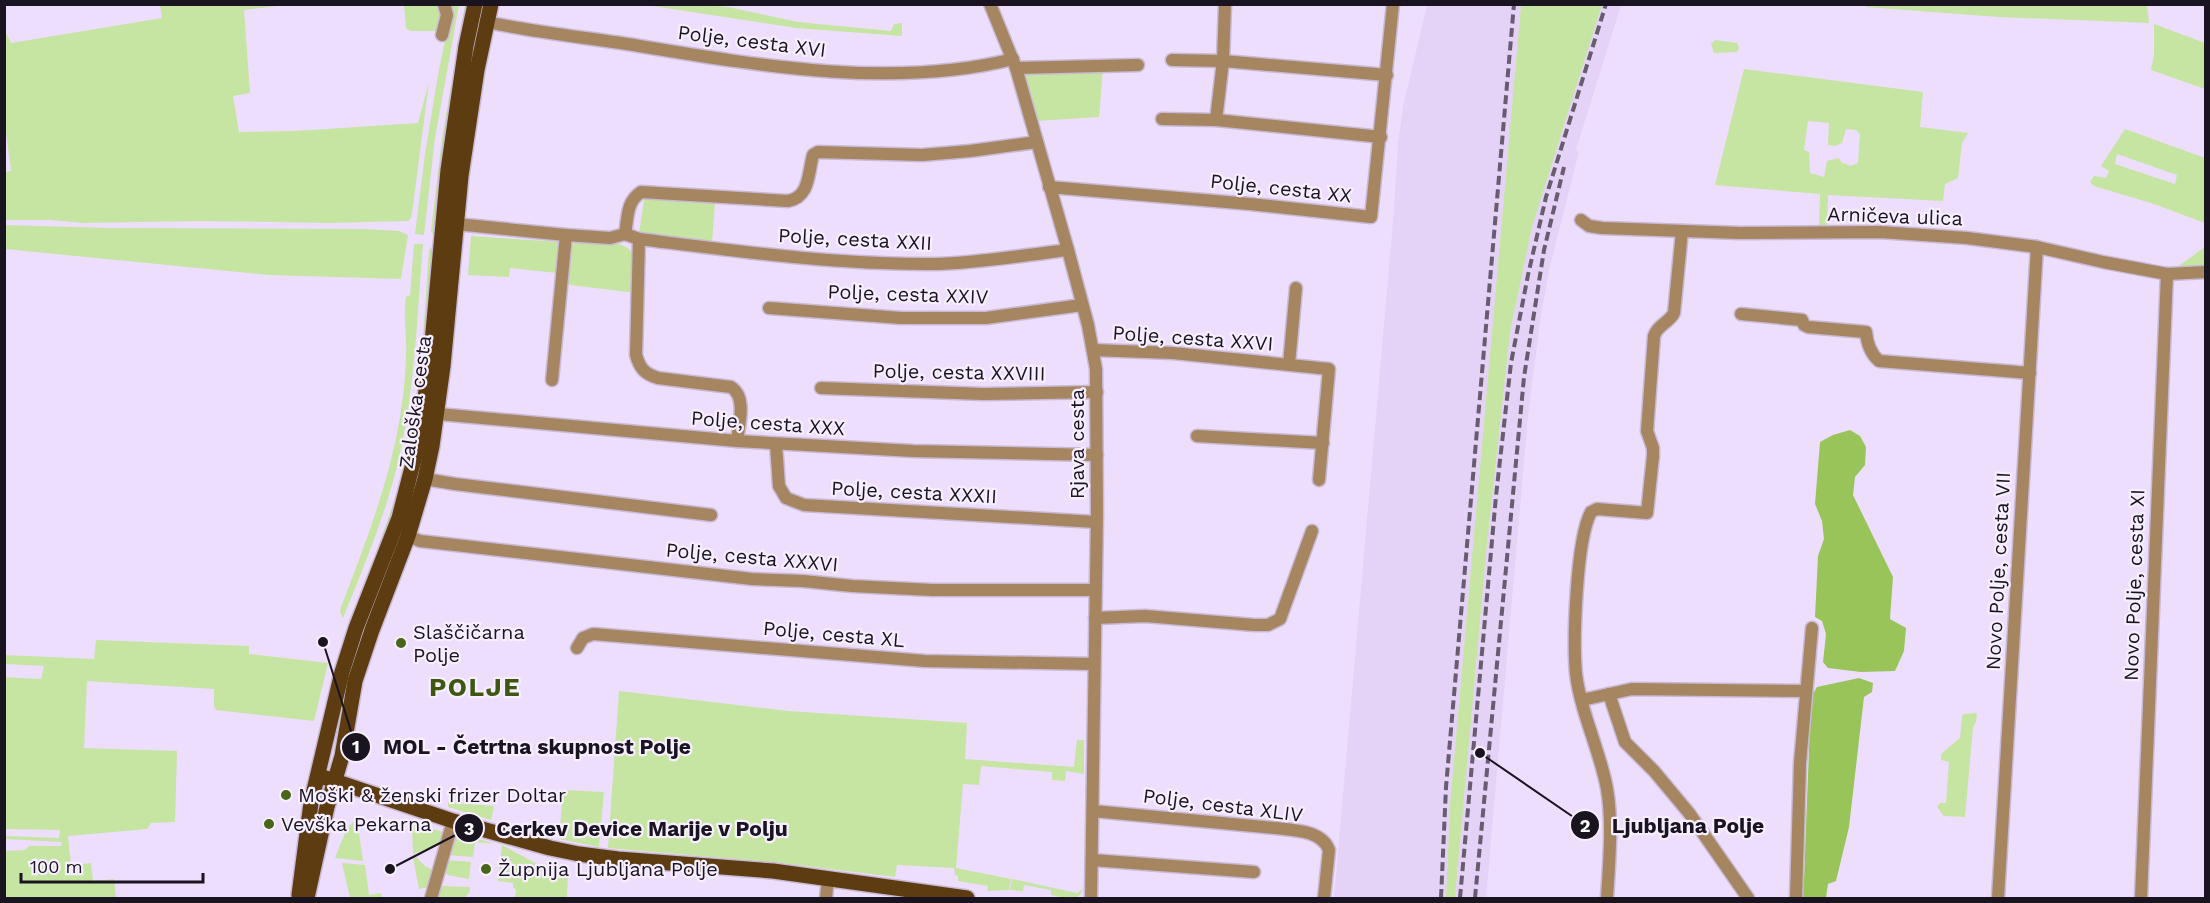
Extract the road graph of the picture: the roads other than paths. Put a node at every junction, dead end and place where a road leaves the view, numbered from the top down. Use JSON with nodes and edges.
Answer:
{"nodes":[{"id":1,"x":444,"y":4,"type":"edge"},
{"id":2,"x":475,"y":4,"type":"edge"},
{"id":3,"x":491,"y":4,"type":"edge"},
{"id":4,"x":990,"y":4,"type":"edge"},
{"id":5,"x":1225,"y":4,"type":"edge"},
{"id":6,"x":1393,"y":4,"type":"edge"},
{"id":7,"x":487,"y":22,"type":"junction"},
{"id":8,"x":442,"y":35,"type":"dead end"},
{"id":9,"x":1172,"y":60,"type":"dead end"},
{"id":10,"x":1223,"y":60,"type":"junction"},
{"id":11,"x":1014,"y":63,"type":"junction"},
{"id":12,"x":1138,"y":65,"type":"dead end"},
{"id":13,"x":1387,"y":75,"type":"junction"},
{"id":14,"x":1162,"y":119,"type":"dead end"},
{"id":15,"x":1216,"y":120,"type":"junction"},
{"id":16,"x":1381,"y":137,"type":"junction"},
{"id":17,"x":1037,"y":142,"type":"junction"},
{"id":18,"x":1049,"y":187,"type":"junction"},
{"id":19,"x":1581,"y":220,"type":"dead end"},
{"id":20,"x":456,"y":224,"type":"junction"},
{"id":21,"x":1682,"y":231,"type":"junction"},
{"id":22,"x":625,"y":234,"type":"junction"},
{"id":23,"x":566,"y":235,"type":"junction"},
{"id":24,"x":639,"y":239,"type":"junction"},
{"id":25,"x":2037,"y":247,"type":"junction"},
{"id":26,"x":1068,"y":250,"type":"junction"},
{"id":27,"x":2205,"y":272,"type":"edge"},
{"id":28,"x":2167,"y":274,"type":"junction"},
{"id":29,"x":1296,"y":288,"type":"dead end"},
{"id":30,"x":1082,"y":305,"type":"junction"},
{"id":31,"x":769,"y":308,"type":"dead end"},
{"id":32,"x":1741,"y":314,"type":"dead end"},
{"id":33,"x":1094,"y":350,"type":"junction"},
{"id":34,"x":1289,"y":364,"type":"junction"},
{"id":35,"x":2030,"y":373,"type":"junction"},
{"id":36,"x":552,"y":380,"type":"dead end"},
{"id":37,"x":821,"y":388,"type":"dead end"},
{"id":38,"x":1097,"y":392,"type":"junction"},
{"id":39,"x":438,"y":414,"type":"junction"},
{"id":40,"x":1197,"y":436,"type":"dead end"},
{"id":41,"x":737,"y":441,"type":"junction"},
{"id":42,"x":1323,"y":443,"type":"junction"},
{"id":43,"x":776,"y":444,"type":"junction"},
{"id":44,"x":1097,"y":455,"type":"junction"},
{"id":45,"x":425,"y":479,"type":"junction"},
{"id":46,"x":1319,"y":480,"type":"dead end"},
{"id":47,"x":711,"y":515,"type":"dead end"},
{"id":48,"x":1096,"y":522,"type":"junction"},
{"id":49,"x":1312,"y":531,"type":"dead end"},
{"id":50,"x":408,"y":536,"type":"junction"},
{"id":51,"x":1095,"y":590,"type":"junction"},
{"id":52,"x":1095,"y":618,"type":"junction"},
{"id":53,"x":1812,"y":628,"type":"dead end"},
{"id":54,"x":577,"y":648,"type":"dead end"},
{"id":55,"x":1094,"y":664,"type":"junction"},
{"id":56,"x":1806,"y":691,"type":"junction"},
{"id":57,"x":1609,"y":694,"type":"junction"},
{"id":58,"x":1582,"y":700,"type":"junction"},
{"id":59,"x":317,"y":775,"type":"junction"},
{"id":60,"x":335,"y":781,"type":"junction"},
{"id":61,"x":1093,"y":811,"type":"junction"},
{"id":62,"x":453,"y":820,"type":"junction"},
{"id":63,"x":1092,"y":860,"type":"junction"},
{"id":64,"x":1254,"y":872,"type":"dead end"},
{"id":65,"x":828,"y":878,"type":"junction"},
{"id":66,"x":299,"y":898,"type":"edge"},
{"id":67,"x":307,"y":898,"type":"edge"},
{"id":68,"x":430,"y":898,"type":"edge"},
{"id":69,"x":826,"y":898,"type":"edge"},
{"id":70,"x":967,"y":898,"type":"edge"},
{"id":71,"x":1091,"y":898,"type":"edge"},
{"id":72,"x":1324,"y":898,"type":"edge"},
{"id":73,"x":1607,"y":898,"type":"edge"},
{"id":74,"x":1748,"y":898,"type":"edge"},
{"id":75,"x":1796,"y":898,"type":"edge"},
{"id":76,"x":1998,"y":898,"type":"edge"},
{"id":77,"x":2141,"y":898,"type":"edge"}],
"edges":[{"from":1,"to":8,"type":"street"},
{"from":2,"to":59,"type":"main road","name":"Zaloška cesta"},
{"from":3,"to":7,"type":"main road","name":"Zaloška cesta"},
{"from":4,"to":11,"type":"street","name":"Rjava cesta"},
{"from":5,"to":10,"type":"street"},
{"from":6,"to":13,"type":"street"},
{"from":7,"to":11,"type":"street","name":"Polje, cesta XVI"},
{"from":7,"to":20,"type":"main road","name":"Zaloška cesta"},
{"from":9,"to":10,"type":"street"},
{"from":10,"to":13,"type":"street"},
{"from":10,"to":15,"type":"street"},
{"from":11,"to":12,"type":"street","name":"Polje, cesta XVI"},
{"from":11,"to":17,"type":"street","name":"Rjava cesta"},
{"from":13,"to":16,"type":"street"},
{"from":14,"to":15,"type":"street"},
{"from":15,"to":16,"type":"street"},
{"from":16,"to":18,"type":"street","name":"Polje, cesta XX"},
{"from":17,"to":18,"type":"street","name":"Rjava cesta"},
{"from":17,"to":22,"type":"street"},
{"from":18,"to":26,"type":"street","name":"Rjava cesta"},
{"from":19,"to":21,"type":"street","name":"Arničeva ulica"},
{"from":20,"to":23,"type":"street","name":"Polje, cesta XXII"},
{"from":20,"to":39,"type":"main road","name":"Zaloška cesta"},
{"from":21,"to":25,"type":"street","name":"Arničeva ulica"},
{"from":21,"to":58,"type":"street"},
{"from":22,"to":23,"type":"street","name":"Polje, cesta XXII"},
{"from":22,"to":24,"type":"street","name":"Polje, cesta XXII"},
{"from":23,"to":36,"type":"street"},
{"from":24,"to":26,"type":"street","name":"Polje, cesta XXII"},
{"from":24,"to":41,"type":"street"},
{"from":25,"to":28,"type":"street","name":"Arničeva ulica"},
{"from":25,"to":35,"type":"street","name":"Novo Polje, cesta VII"},
{"from":26,"to":30,"type":"street","name":"Rjava cesta"},
{"from":27,"to":28,"type":"street","name":"Arničeva ulica"},
{"from":28,"to":77,"type":"street","name":"Novo Polje, cesta XI"},
{"from":29,"to":34,"type":"street","name":"Polje, cesta XXVI"},
{"from":30,"to":31,"type":"street","name":"Polje, cesta XXIV"},
{"from":30,"to":33,"type":"street","name":"Rjava cesta"},
{"from":32,"to":35,"type":"street"},
{"from":33,"to":34,"type":"street","name":"Polje, cesta XXVI"},
{"from":33,"to":38,"type":"street","name":"Rjava cesta"},
{"from":34,"to":42,"type":"street","name":"Polje, cesta XXVI"},
{"from":35,"to":76,"type":"street","name":"Novo Polje, cesta VII"},
{"from":37,"to":38,"type":"street","name":"Polje, cesta XXVIII"},
{"from":38,"to":44,"type":"street","name":"Rjava cesta"},
{"from":39,"to":41,"type":"street","name":"Polje, cesta XXX"},
{"from":39,"to":45,"type":"main road","name":"Zaloška cesta"},
{"from":40,"to":42,"type":"street"},
{"from":41,"to":43,"type":"street","name":"Polje, cesta XXX"},
{"from":42,"to":46,"type":"street","name":"Polje, cesta XXVI"},
{"from":43,"to":44,"type":"street","name":"Polje, cesta XXX"},
{"from":43,"to":48,"type":"street","name":"Polje, cesta XXXII"},
{"from":44,"to":48,"type":"street","name":"Rjava cesta"},
{"from":45,"to":47,"type":"street"},
{"from":45,"to":50,"type":"main road","name":"Zaloška cesta"},
{"from":48,"to":51,"type":"street","name":"Rjava cesta"},
{"from":49,"to":52,"type":"street"},
{"from":50,"to":51,"type":"street","name":"Polje, cesta XXXVI"},
{"from":50,"to":60,"type":"main road","name":"Zaloška cesta"},
{"from":51,"to":52,"type":"street","name":"Rjava cesta"},
{"from":52,"to":55,"type":"street","name":"Rjava cesta"},
{"from":53,"to":56,"type":"street"},
{"from":54,"to":55,"type":"street","name":"Polje, cesta XL"},
{"from":55,"to":61,"type":"street","name":"Rjava cesta"},
{"from":56,"to":57,"type":"street"},
{"from":56,"to":75,"type":"street"},
{"from":57,"to":58,"type":"street"},
{"from":57,"to":74,"type":"street"},
{"from":58,"to":73,"type":"street"},
{"from":59,"to":60,"type":"main road"},
{"from":59,"to":66,"type":"main road","name":"Zaloška cesta"},
{"from":60,"to":62,"type":"main road"},
{"from":60,"to":67,"type":"main road","name":"Zaloška cesta"},
{"from":61,"to":63,"type":"street","name":"Rjava cesta"},
{"from":61,"to":72,"type":"street","name":"Polje, cesta XLIV"},
{"from":62,"to":65,"type":"main road"},
{"from":62,"to":68,"type":"street"},
{"from":63,"to":64,"type":"street"},
{"from":63,"to":71,"type":"street","name":"Rjava cesta"},
{"from":65,"to":69,"type":"street"},
{"from":65,"to":70,"type":"main road"}]}
